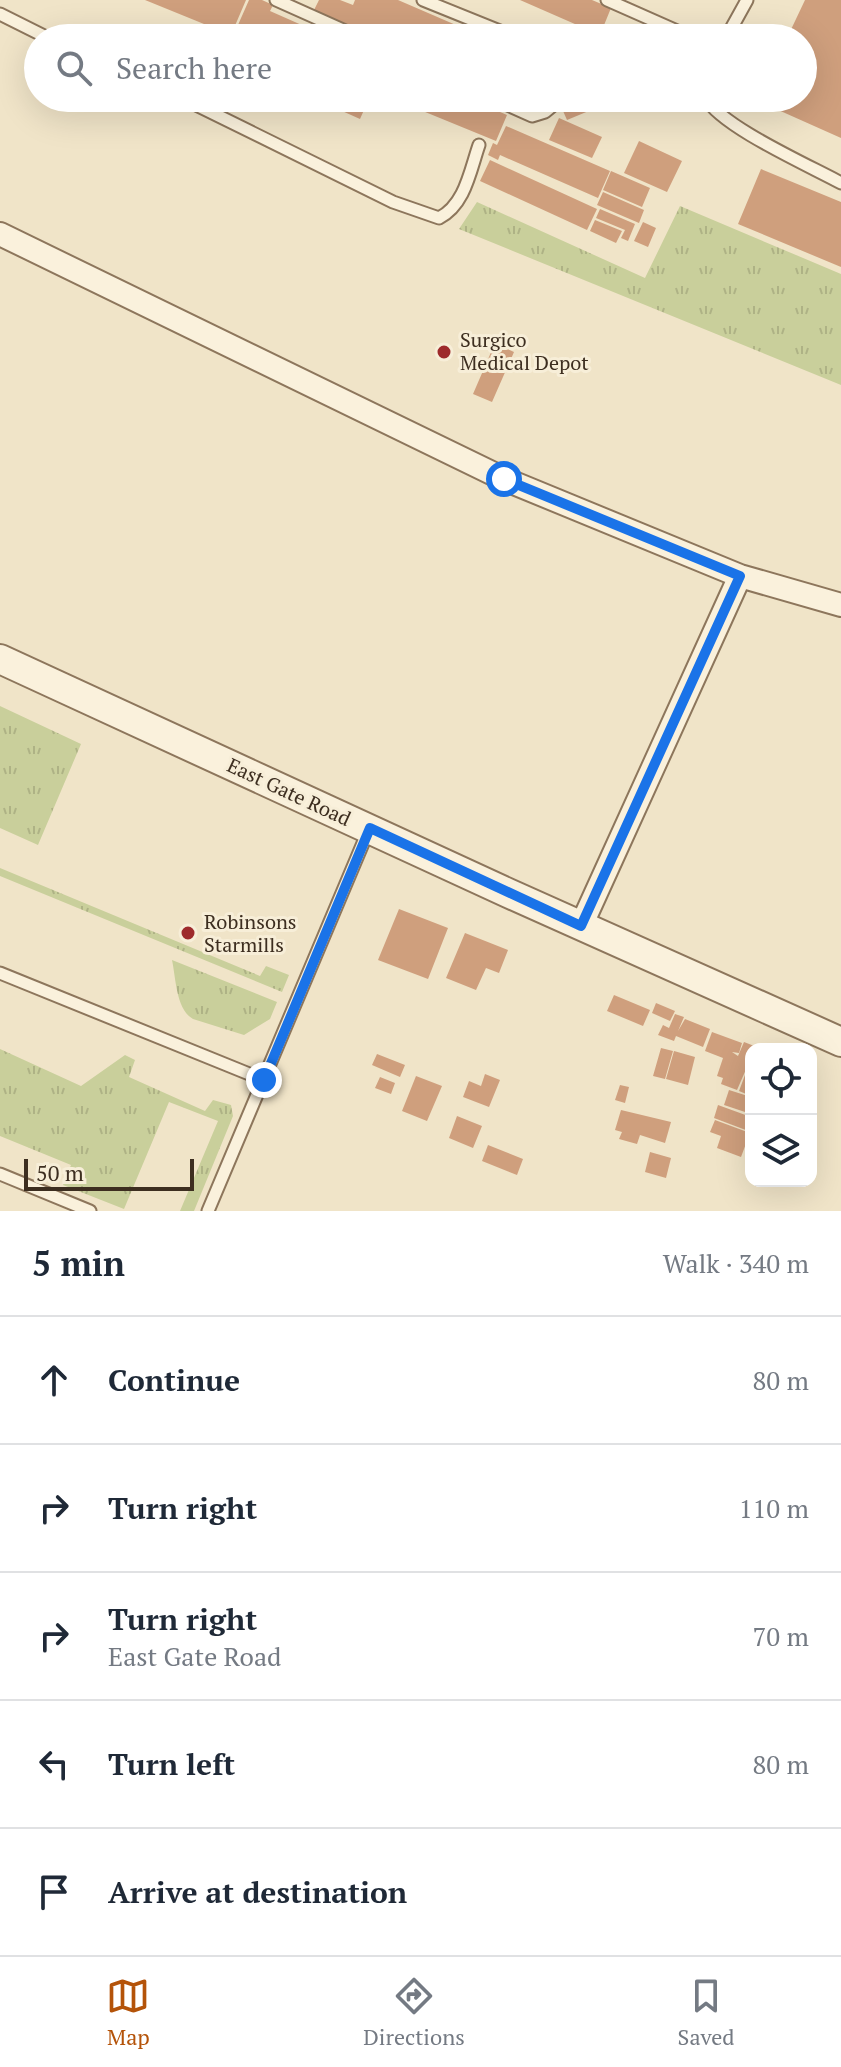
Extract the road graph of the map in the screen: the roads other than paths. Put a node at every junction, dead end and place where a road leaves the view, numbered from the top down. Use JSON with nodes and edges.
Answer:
{"nodes":[{"id":1,"x":276,"y":0,"type":"edge"},
{"id":2,"x":423,"y":0,"type":"edge"},
{"id":3,"x":607,"y":0,"type":"edge"},
{"id":4,"x":747,"y":0,"type":"edge"},
{"id":5,"x":0,"y":14,"type":"edge"},
{"id":6,"x":330,"y":24,"type":"edge"},
{"id":7,"x":482,"y":24,"type":"edge"},
{"id":8,"x":661,"y":24,"type":"edge"},
{"id":9,"x":734,"y":24,"type":"edge"},
{"id":10,"x":24,"y":26,"type":"edge"},
{"id":11,"x":210,"y":112,"type":"edge"},
{"id":12,"x":523,"y":112,"type":"edge"},
{"id":13,"x":545,"y":112,"type":"edge"},
{"id":14,"x":716,"y":112,"type":"edge"},
{"id":15,"x":479,"y":145,"type":"dead end"},
{"id":16,"x":841,"y":183,"type":"edge"},
{"id":17,"x":0,"y":234,"type":"edge"},
{"id":18,"x":740,"y":576,"type":"junction"},
{"id":19,"x":841,"y":605,"type":"edge"},
{"id":20,"x":0,"y":659,"type":"edge"},
{"id":21,"x":370,"y":828,"type":"junction"},
{"id":22,"x":581,"y":926,"type":"junction"},
{"id":23,"x":0,"y":973,"type":"edge"},
{"id":24,"x":841,"y":1042,"type":"edge"},
{"id":25,"x":264,"y":1080,"type":"junction"},
{"id":26,"x":0,"y":1174,"type":"edge"},
{"id":27,"x":90,"y":1211,"type":"edge"},
{"id":28,"x":208,"y":1211,"type":"edge"}],
"edges":[{"from":1,"to":6,"type":"lane"},
{"from":2,"to":7,"type":"lane"},
{"from":3,"to":8,"type":"lane"},
{"from":4,"to":9,"type":"lane"},
{"from":5,"to":10,"type":"lane"},
{"from":11,"to":15,"type":"lane"},
{"from":12,"to":13,"type":"lane"},
{"from":14,"to":16,"type":"lane"},
{"from":17,"to":18,"type":"street"},
{"from":18,"to":19,"type":"street"},
{"from":18,"to":22,"type":"street"},
{"from":20,"to":21,"type":"street","name":"East Gate Road"},
{"from":21,"to":22,"type":"street","name":"East Gate Road"},
{"from":21,"to":25,"type":"lane"},
{"from":22,"to":24,"type":"street","name":"East Gate Road"},
{"from":23,"to":25,"type":"lane"},
{"from":25,"to":28,"type":"lane"},
{"from":26,"to":27,"type":"lane"}]}
